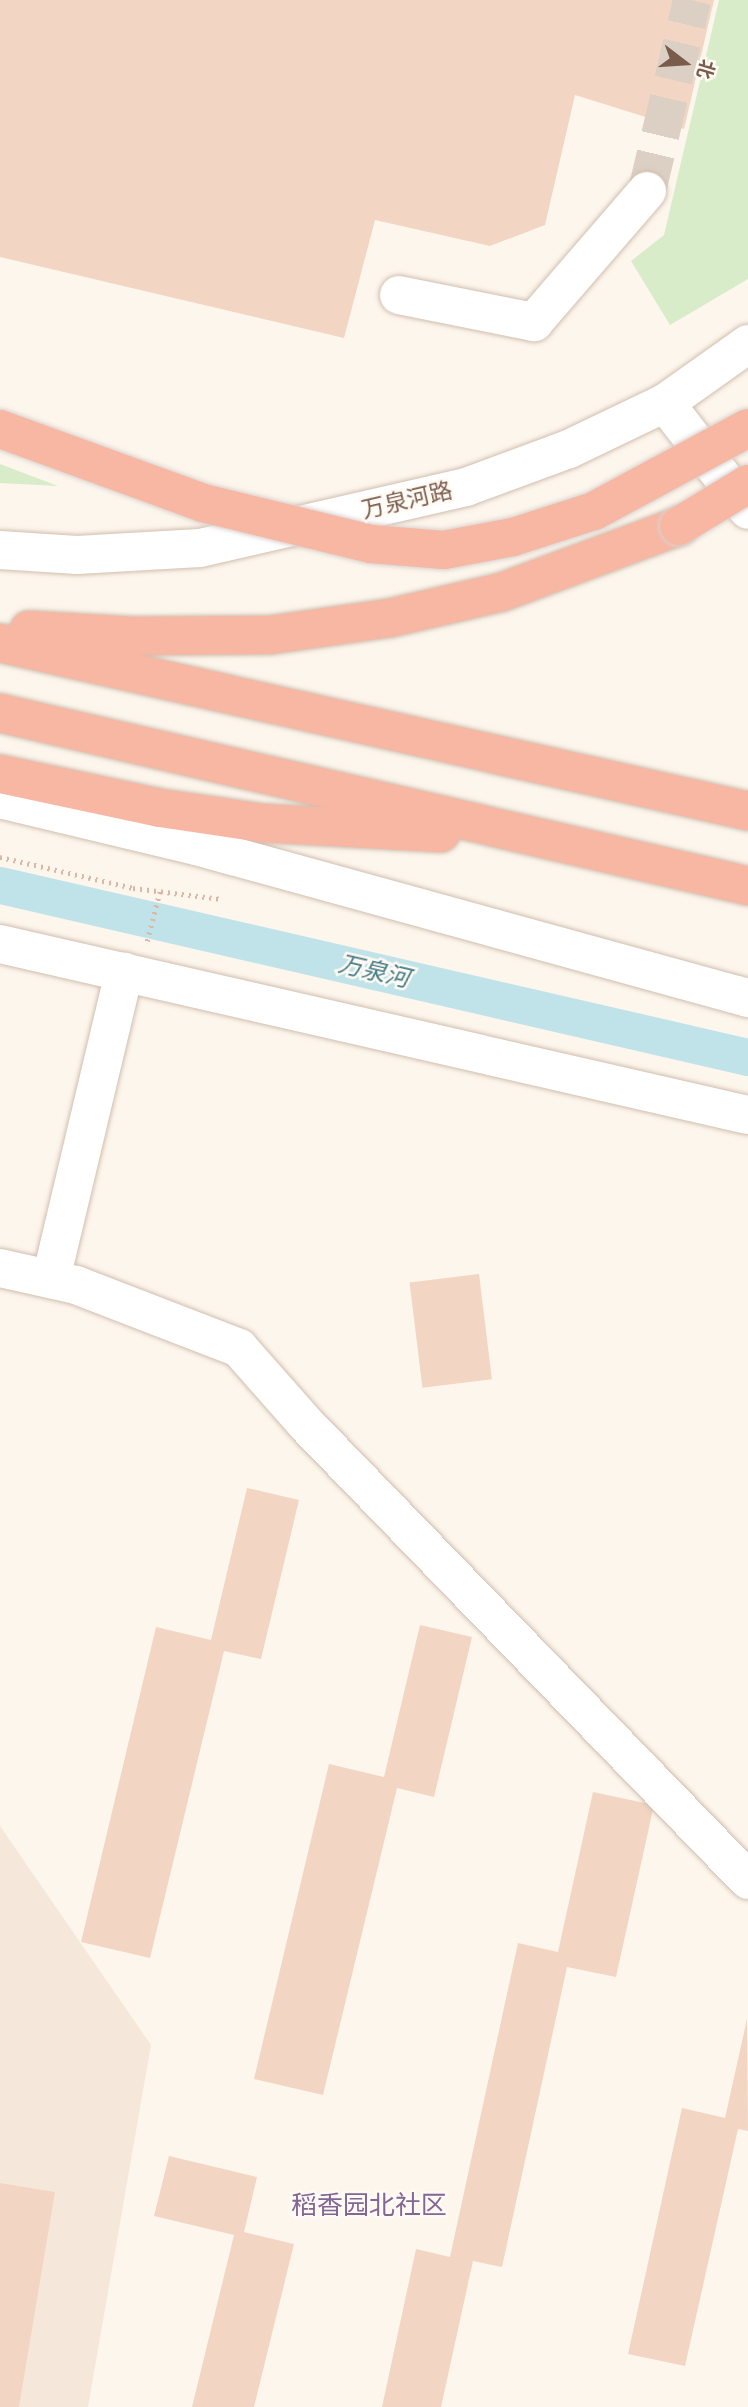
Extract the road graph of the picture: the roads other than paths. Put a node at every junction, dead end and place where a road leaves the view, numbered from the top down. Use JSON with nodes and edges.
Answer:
{"nodes":[{"id":1,"x":647,"y":191,"type":"tunnel mouth"},
{"id":2,"x":399,"y":295,"type":"dead end"},
{"id":3,"x":748,"y":344,"type":"edge"},
{"id":4,"x":665,"y":403,"type":"junction"},
{"id":5,"x":748,"y":428,"type":"edge"},
{"id":6,"x":0,"y":429,"type":"edge"},
{"id":7,"x":748,"y":484,"type":"edge"},
{"id":8,"x":748,"y":510,"type":"edge"},
{"id":9,"x":0,"y":550,"type":"edge"},
{"id":10,"x":0,"y":629,"type":"edge"},
{"id":11,"x":0,"y":643,"type":"edge"},
{"id":12,"x":0,"y":713,"type":"edge"},
{"id":13,"x":0,"y":774,"type":"edge"},
{"id":14,"x":0,"y":799,"type":"edge"},
{"id":15,"x":748,"y":811,"type":"edge"},
{"id":16,"x":566,"y":842,"type":"junction"},
{"id":17,"x":659,"y":864,"type":"junction"},
{"id":18,"x":748,"y":886,"type":"edge"},
{"id":19,"x":748,"y":900,"type":"edge"},
{"id":20,"x":0,"y":944,"type":"edge"},
{"id":21,"x":131,"y":974,"type":"junction"},
{"id":22,"x":748,"y":998,"type":"edge"},
{"id":23,"x":748,"y":1115,"type":"edge"},
{"id":24,"x":0,"y":1268,"type":"edge"},
{"id":25,"x":51,"y":1279,"type":"junction"},
{"id":26,"x":748,"y":1880,"type":"edge"}],
"edges":[{"from":1,"to":2,"type":"street"},
{"from":3,"to":4,"type":"street","name":"万泉河路"},
{"from":4,"to":8,"type":"street"},
{"from":4,"to":9,"type":"street","name":"万泉河路"},
{"from":5,"to":6,"type":"highway","bridge":true},
{"from":7,"to":10,"type":"highway","bridge":true},
{"from":11,"to":15,"type":"highway"},
{"from":12,"to":16,"type":"highway"},
{"from":13,"to":16,"type":"highway"},
{"from":14,"to":22,"type":"street"},
{"from":16,"to":17,"type":"highway"},
{"from":17,"to":18,"type":"highway"},
{"from":17,"to":19,"type":"highway"},
{"from":20,"to":21,"type":"street"},
{"from":21,"to":23,"type":"street"},
{"from":21,"to":25,"type":"street"},
{"from":24,"to":25,"type":"street"},
{"from":25,"to":26,"type":"street"}]}
